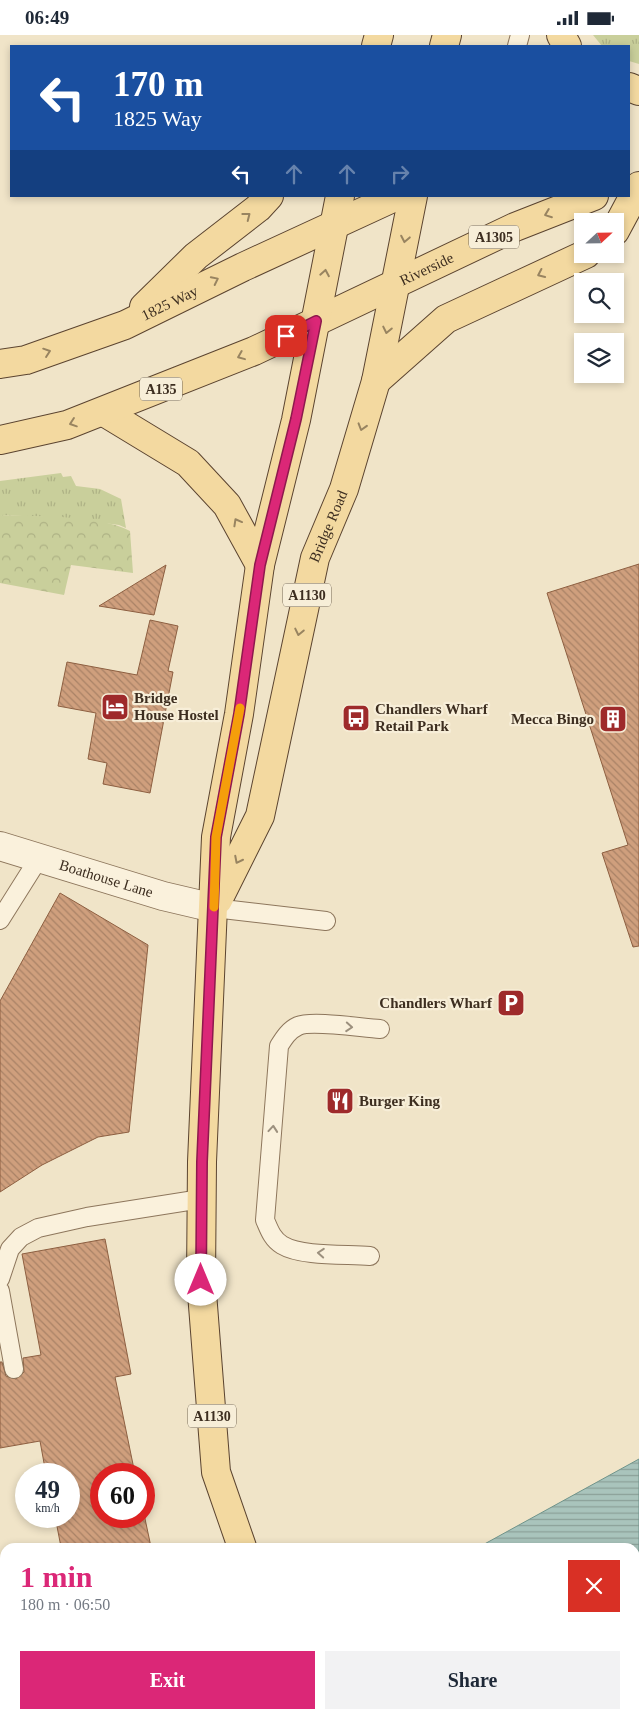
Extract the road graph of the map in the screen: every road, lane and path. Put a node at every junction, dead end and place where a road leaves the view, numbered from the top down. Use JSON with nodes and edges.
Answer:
{"nodes":[{"id":1,"x":639,"y":186,"type":"edge"},
{"id":2,"x":268,"y":197,"type":"edge"},
{"id":3,"x":340,"y":197,"type":"edge"},
{"id":4,"x":395,"y":197,"type":"edge"},
{"id":5,"x":413,"y":197,"type":"edge"},
{"id":6,"x":591,"y":197,"type":"edge"},
{"id":7,"x":624,"y":214,"type":"edge"},
{"id":8,"x":333,"y":226,"type":"junction"},
{"id":9,"x":574,"y":260,"type":"edge"},
{"id":10,"x":397,"y":282,"type":"junction"},
{"id":11,"x":316,"y":321,"type":"junction"},
{"id":12,"x":125,"y":325,"type":"junction"},
{"id":13,"x":0,"y":364,"type":"edge"},
{"id":14,"x":376,"y":381,"type":"junction"},
{"id":15,"x":104,"y":412,"type":"junction"},
{"id":16,"x":0,"y":440,"type":"edge"},
{"id":17,"x":260,"y":565,"type":"junction"},
{"id":18,"x":0,"y":846,"type":"edge"},
{"id":19,"x":39,"y":858,"type":"junction"},
{"id":20,"x":214,"y":908,"type":"junction"},
{"id":21,"x":0,"y":920,"type":"edge"},
{"id":22,"x":326,"y":921,"type":"dead end"},
{"id":23,"x":380,"y":1029,"type":"dead end"},
{"id":24,"x":201,"y":1199,"type":"junction"},
{"id":25,"x":370,"y":1256,"type":"dead end"},
{"id":26,"x":0,"y":1279,"type":"edge"},
{"id":27,"x":0,"y":1291,"type":"edge"},
{"id":28,"x":14,"y":1369,"type":"dead end"},
{"id":29,"x":241,"y":1543,"type":"edge"}],
"edges":[{"from":1,"to":7,"type":"main road"},
{"from":12,"to":2,"type":"main road","one_way":true},
{"from":3,"to":8,"type":"main road","name":"Bridge Road"},
{"from":4,"to":8,"type":"main road"},
{"from":5,"to":10,"type":"main road","name":"Bridge Road","number":"A1130","one_way":true},
{"from":6,"to":10,"type":"main road","name":"Riverside","number":"A1305","one_way":true},
{"from":11,"to":8,"type":"main road","name":"Bridge Road","one_way":true},
{"from":12,"to":8,"type":"main road","name":"1825 Way","one_way":true},
{"from":9,"to":14,"type":"main road","one_way":true},
{"from":10,"to":11,"type":"main road","name":"Riverside","number":"A1305"},
{"from":10,"to":14,"type":"main road","name":"Bridge Road","number":"A1130","one_way":true},
{"from":11,"to":15,"type":"main road","number":"A135","one_way":true},
{"from":11,"to":17,"type":"main road","name":"Bridge Road","number":"A1130"},
{"from":13,"to":12,"type":"main road","name":"1825 Way","one_way":true},
{"from":14,"to":20,"type":"main road","name":"Bridge Road","number":"A1130","one_way":true},
{"from":15,"to":16,"type":"main road","number":"A135","one_way":true},
{"from":17,"to":15,"type":"main road","one_way":true},
{"from":17,"to":20,"type":"main road","name":"Bridge Road","number":"A1130"},
{"from":18,"to":19,"type":"street","name":"Boathouse Lane"},
{"from":19,"to":20,"type":"street","name":"Boathouse Lane"},
{"from":19,"to":21,"type":"lane"},
{"from":20,"to":22,"type":"lane"},
{"from":20,"to":24,"type":"main road","name":"Bridge Road","number":"A1130"},
{"from":25,"to":23,"type":"lane","one_way":true},
{"from":24,"to":26,"type":"lane"},
{"from":24,"to":29,"type":"main road","name":"Bridge Road","number":"A1130"},
{"from":27,"to":28,"type":"lane"}]}
